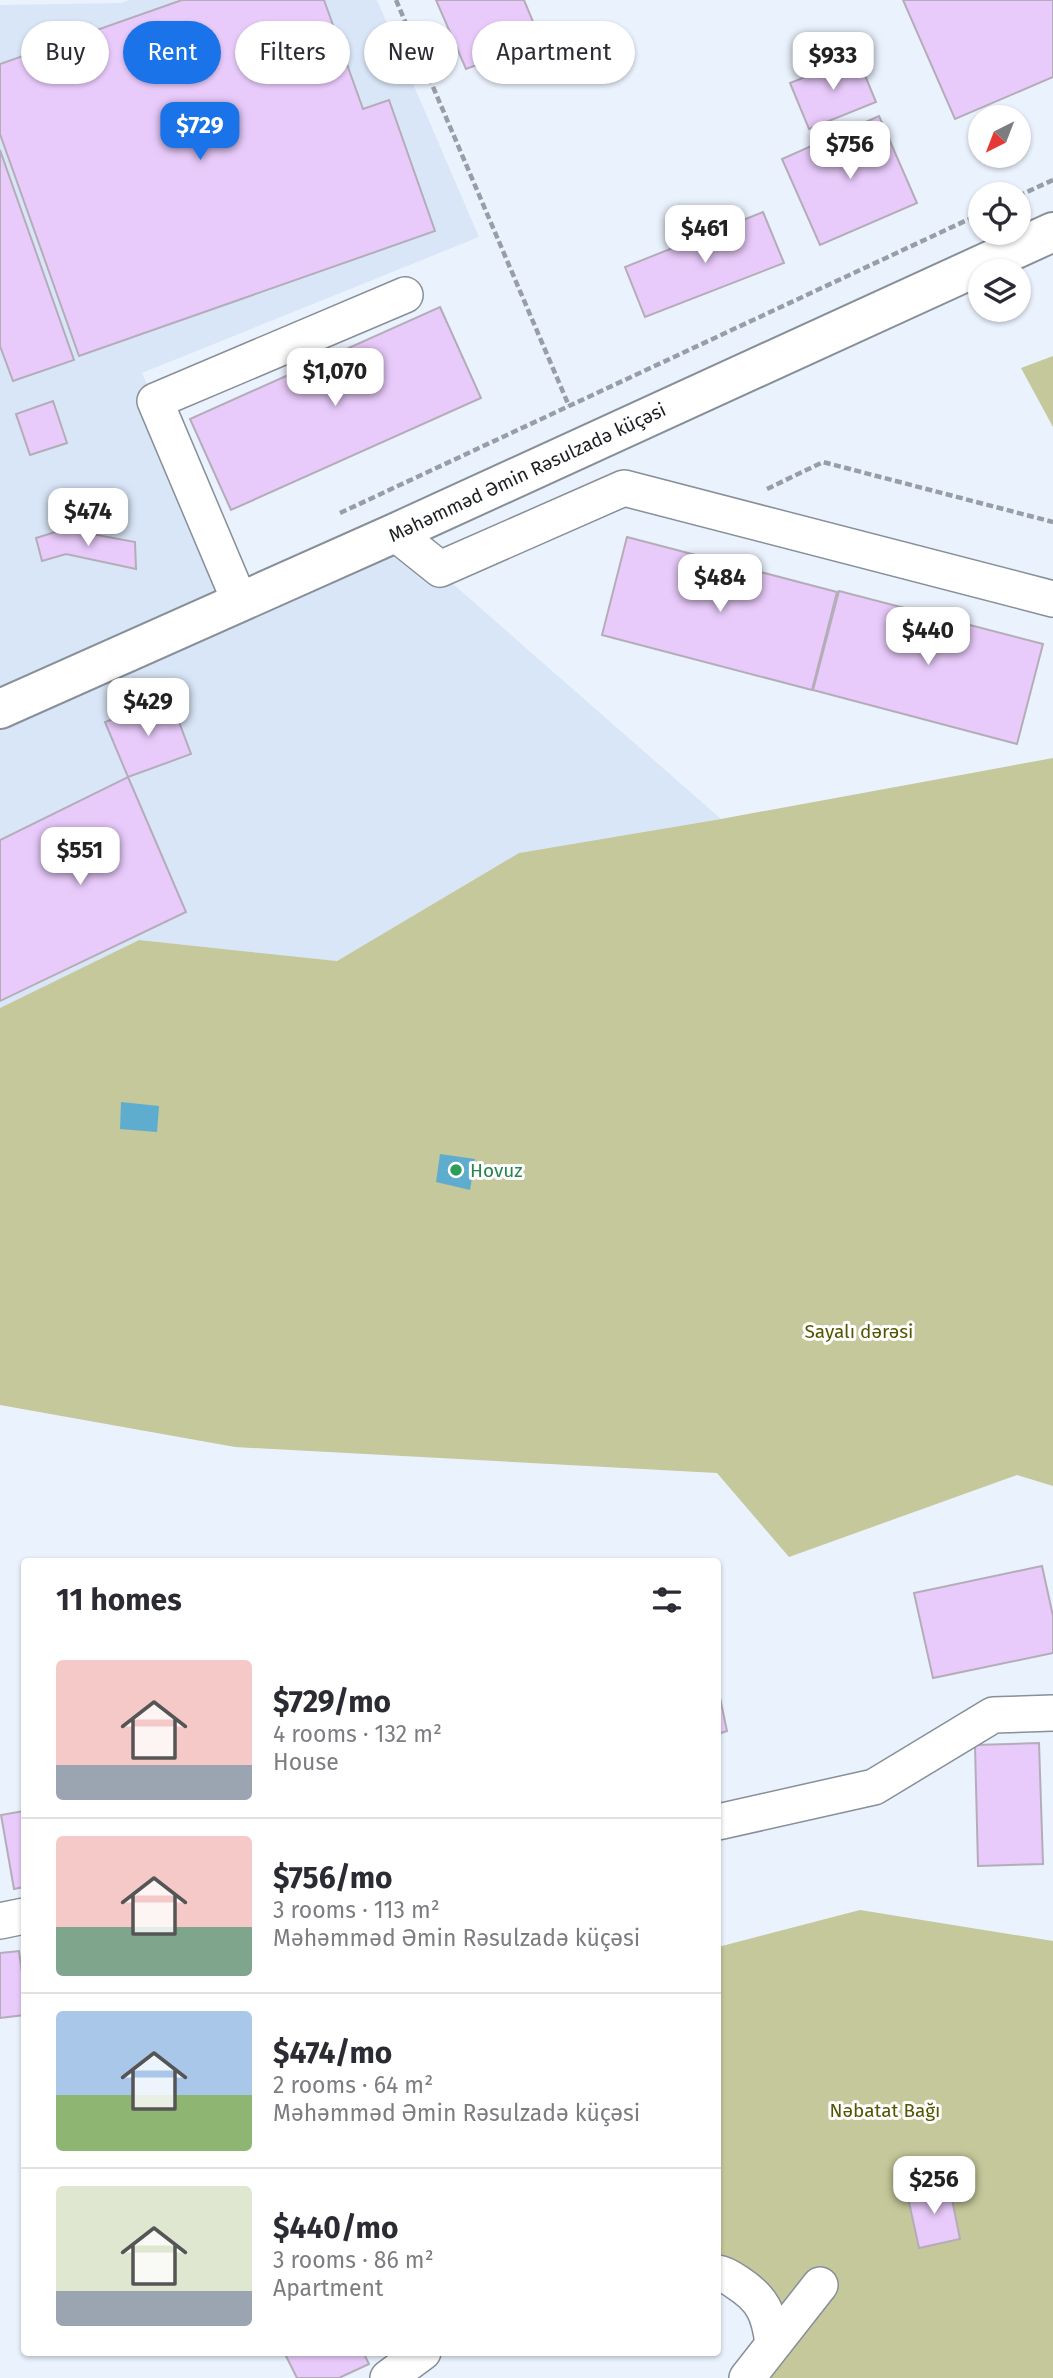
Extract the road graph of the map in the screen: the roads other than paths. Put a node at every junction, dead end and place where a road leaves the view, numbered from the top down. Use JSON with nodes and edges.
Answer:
{"nodes":[{"id":1,"x":1053,"y":232,"type":"edge"},
{"id":2,"x":405,"y":295,"type":"dead end"},
{"id":3,"x":395,"y":533,"type":"junction"},
{"id":4,"x":1053,"y":599,"type":"edge"},
{"id":5,"x":240,"y":602,"type":"junction"},
{"id":6,"x":0,"y":709,"type":"edge"},
{"id":7,"x":1053,"y":1713,"type":"edge"},
{"id":8,"x":721,"y":1821,"type":"edge"},
{"id":9,"x":21,"y":1917,"type":"edge"},
{"id":10,"x":0,"y":1921,"type":"edge"},
{"id":11,"x":721,"y":2274,"type":"edge"},
{"id":12,"x":820,"y":2285,"type":"dead end"},
{"id":13,"x":773,"y":2343,"type":"junction"},
{"id":14,"x":418,"y":2356,"type":"edge"},
{"id":15,"x":388,"y":2378,"type":"edge"},
{"id":16,"x":747,"y":2378,"type":"edge"}],
"edges":[{"from":1,"to":3,"type":"main road","name":"Məhəmməd Əmin Rəsulzadə küçəsi"},
{"from":2,"to":5,"type":"street"},
{"from":3,"to":4,"type":"street"},
{"from":3,"to":5,"type":"main road","name":"Məhəmməd Əmin Rəsulzadə küçəsi"},
{"from":5,"to":6,"type":"main road","name":"Məhəmməd Əmin Rəsulzadə küçəsi"},
{"from":7,"to":8,"type":"street"},
{"from":9,"to":10,"type":"street"},
{"from":11,"to":13,"type":"street"},
{"from":12,"to":13,"type":"street"},
{"from":13,"to":16,"type":"street"},
{"from":14,"to":15,"type":"street"}]}
